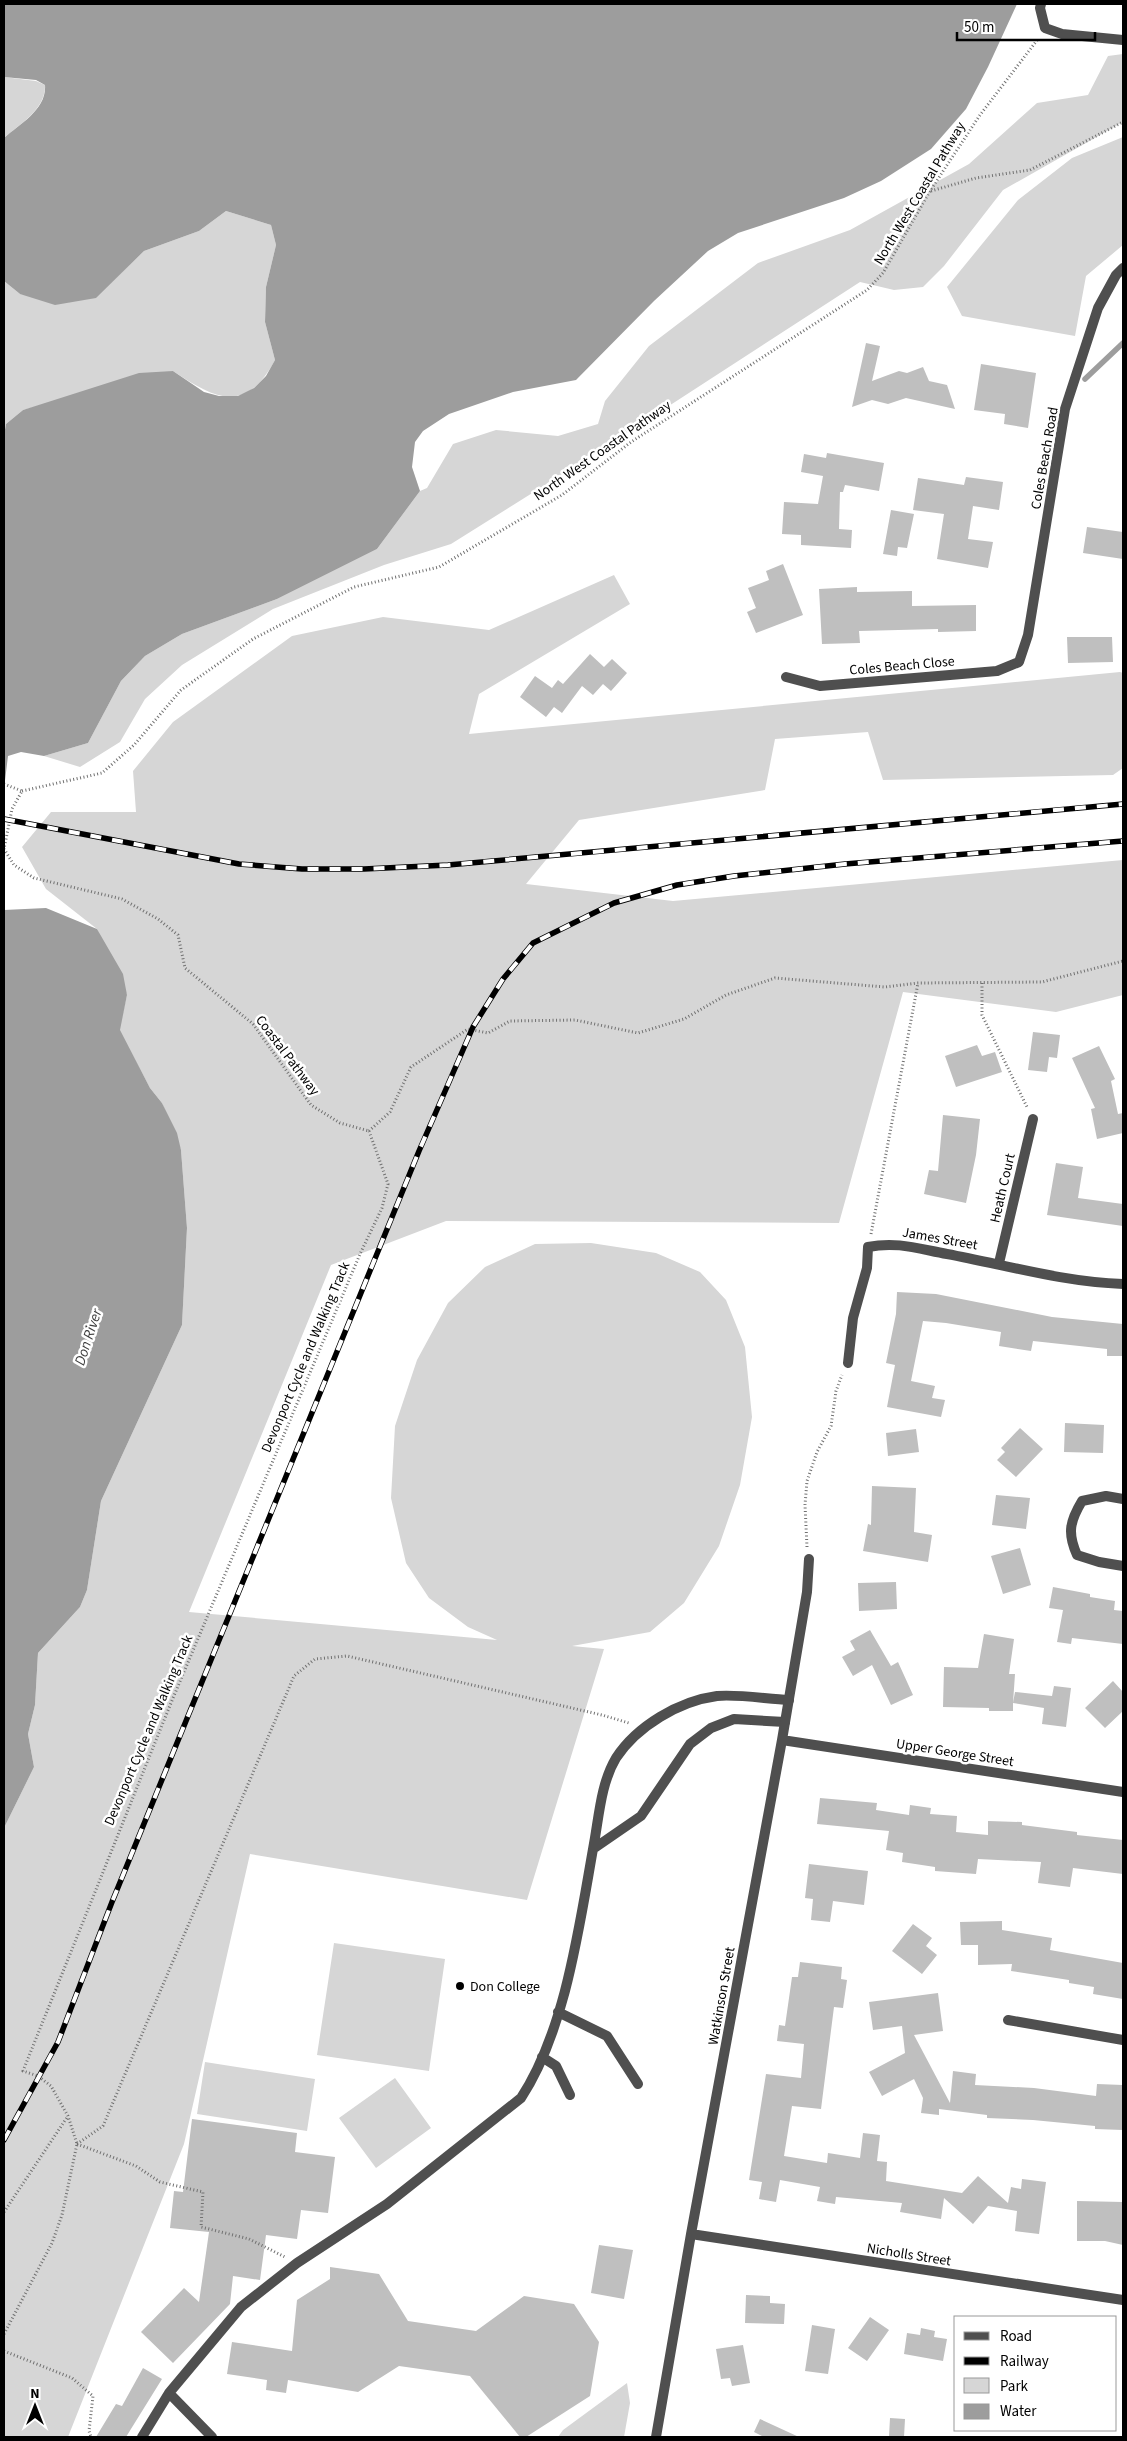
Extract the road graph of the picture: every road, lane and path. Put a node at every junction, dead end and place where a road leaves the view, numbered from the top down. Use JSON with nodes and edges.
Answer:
{"nodes":[{"id":1,"x":1041,"y":4,"type":"edge"},
{"id":2,"x":1045,"y":28,"type":"junction"},
{"id":3,"x":1123,"y":40,"type":"edge"},
{"id":4,"x":1123,"y":122,"type":"edge"},
{"id":5,"x":930,"y":191,"type":"junction"},
{"id":6,"x":1123,"y":268,"type":"edge"},
{"id":7,"x":1019,"y":662,"type":"joint"},
{"id":8,"x":786,"y":677,"type":"dead end"},
{"id":9,"x":4,"y":784,"type":"edge"},
{"id":10,"x":22,"y":791,"type":"junction"},
{"id":11,"x":1123,"y":961,"type":"edge"},
{"id":12,"x":918,"y":983,"type":"junction"},
{"id":13,"x":982,"y":983,"type":"junction"},
{"id":14,"x":1033,"y":1119,"type":"joint"},
{"id":15,"x":369,"y":1131,"type":"junction"},
{"id":16,"x":868,"y":1247,"type":"junction"},
{"id":17,"x":998,"y":1263,"type":"junction"},
{"id":18,"x":1123,"y":1284,"type":"edge"},
{"id":19,"x":848,"y":1363,"type":"joint"},
{"id":20,"x":1123,"y":1498,"type":"edge"},
{"id":21,"x":809,"y":1558,"type":"joint"},
{"id":22,"x":1123,"y":1566,"type":"edge"},
{"id":23,"x":789,"y":1700,"type":"junction"},
{"id":24,"x":785,"y":1722,"type":"junction"},
{"id":25,"x":645,"y":1728,"type":"junction"},
{"id":26,"x":782,"y":1740,"type":"junction"},
{"id":27,"x":1123,"y":1792,"type":"edge"},
{"id":28,"x":593,"y":1849,"type":"junction"},
{"id":29,"x":558,"y":2012,"type":"junction"},
{"id":30,"x":1008,"y":2020,"type":"dead end"},
{"id":31,"x":1123,"y":2040,"type":"edge"},
{"id":32,"x":542,"y":2057,"type":"junction"},
{"id":33,"x":638,"y":2084,"type":"dead end"},
{"id":34,"x":570,"y":2095,"type":"dead end"},
{"id":35,"x":68,"y":2116,"type":"junction"},
{"id":36,"x":77,"y":2144,"type":"junction"},
{"id":37,"x":4,"y":2212,"type":"edge"},
{"id":38,"x":691,"y":2234,"type":"junction"},
{"id":39,"x":297,"y":2263,"type":"junction"},
{"id":40,"x":1123,"y":2300,"type":"edge"},
{"id":41,"x":4,"y":2334,"type":"edge"},
{"id":42,"x":4,"y":2351,"type":"edge"},
{"id":43,"x":168,"y":2393,"type":"junction"},
{"id":44,"x":91,"y":2437,"type":"edge"},
{"id":45,"x":142,"y":2437,"type":"edge"},
{"id":46,"x":212,"y":2437,"type":"edge"},
{"id":47,"x":656,"y":2437,"type":"edge"}],
"edges":[{"from":1,"to":2,"type":"street"},
{"from":2,"to":3,"type":"street"},
{"from":2,"to":5,"type":"path","name":"North West Coastal Pathway"},
{"from":4,"to":5,"type":"path"},
{"from":5,"to":10,"type":"path","name":"North West Coastal Pathway"},
{"from":6,"to":7,"type":"street","name":"Coles Beach Road"},
{"from":7,"to":8,"type":"street","name":"Coles Beach Close"},
{"from":9,"to":10,"type":"path"},
{"from":10,"to":15,"type":"path","name":"Coastal Pathway"},
{"from":11,"to":13,"type":"path"},
{"from":12,"to":13,"type":"path"},
{"from":12,"to":15,"type":"path"},
{"from":12,"to":16,"type":"path"},
{"from":13,"to":14,"type":"path"},
{"from":14,"to":17,"type":"street","name":"Heath Court"},
{"from":15,"to":35,"type":"path","name":"Devonport Cycle and Walking Track"},
{"from":16,"to":17,"type":"street","name":"James Street"},
{"from":16,"to":19,"type":"street"},
{"from":17,"to":18,"type":"street","name":"James Street"},
{"from":19,"to":21,"type":"path"},
{"from":20,"to":22,"type":"street"},
{"from":21,"to":23,"type":"street","name":"Watkinson Street"},
{"from":23,"to":24,"type":"street","name":"Watkinson Street"},
{"from":23,"to":25,"type":"street"},
{"from":24,"to":26,"type":"street","name":"Watkinson Street"},
{"from":24,"to":28,"type":"street"},
{"from":25,"to":28,"type":"street"},
{"from":25,"to":36,"type":"path"},
{"from":26,"to":27,"type":"street","name":"Upper George Street"},
{"from":26,"to":38,"type":"street","name":"Watkinson Street"},
{"from":28,"to":29,"type":"street"},
{"from":29,"to":32,"type":"street"},
{"from":29,"to":33,"type":"street"},
{"from":30,"to":31,"type":"street"},
{"from":32,"to":34,"type":"street"},
{"from":32,"to":39,"type":"street"},
{"from":35,"to":36,"type":"path","name":"Devonport Cycle and Walking Track"},
{"from":35,"to":37,"type":"path"},
{"from":36,"to":39,"type":"path"},
{"from":36,"to":41,"type":"path","name":"Devonport Cycle and Walking Track"},
{"from":38,"to":40,"type":"street","name":"Nicholls Street"},
{"from":38,"to":47,"type":"street","name":"Watkinson Street"},
{"from":39,"to":43,"type":"street"},
{"from":42,"to":44,"type":"path"},
{"from":43,"to":45,"type":"street"},
{"from":43,"to":46,"type":"street"}]}
